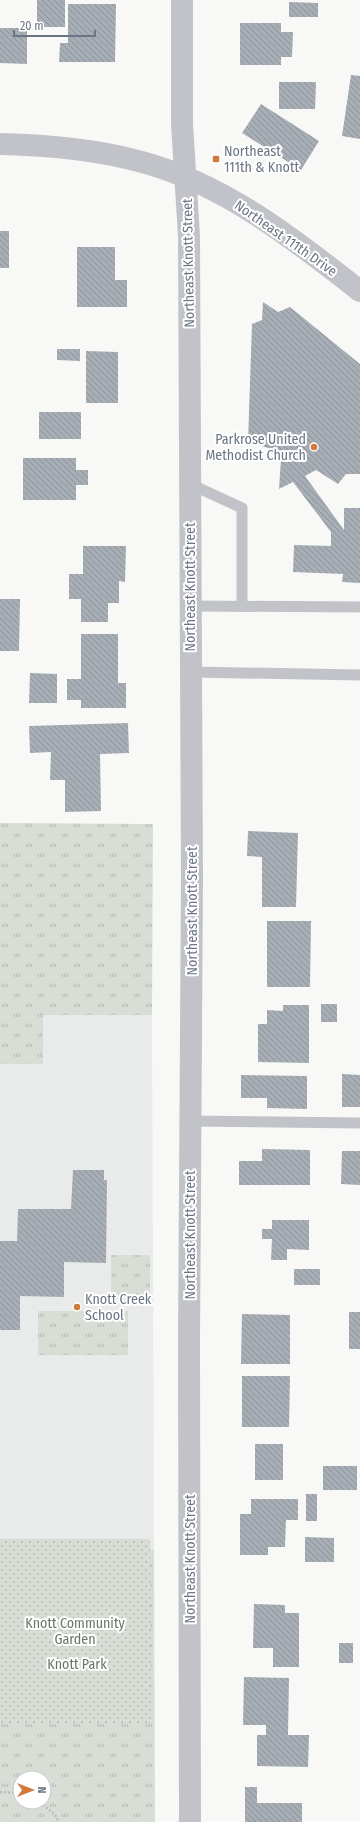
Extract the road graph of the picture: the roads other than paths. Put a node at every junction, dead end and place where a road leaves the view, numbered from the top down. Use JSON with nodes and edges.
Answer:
{"nodes":[{"id":1,"x":182,"y":0,"type":"edge"},
{"id":2,"x":0,"y":144,"type":"edge"},
{"id":3,"x":186,"y":177,"type":"junction"},
{"id":4,"x":360,"y":291,"type":"edge"},
{"id":5,"x":190,"y":484,"type":"junction"},
{"id":6,"x":190,"y":606,"type":"junction"},
{"id":7,"x":242,"y":606,"type":"junction"},
{"id":8,"x":360,"y":607,"type":"edge"},
{"id":9,"x":191,"y":672,"type":"junction"},
{"id":10,"x":360,"y":675,"type":"edge"},
{"id":11,"x":190,"y":1121,"type":"junction"},
{"id":12,"x":360,"y":1123,"type":"edge"},
{"id":13,"x":190,"y":1822,"type":"edge"}],
"edges":[{"from":1,"to":3,"type":"street","name":"Northeast Knott Street"},
{"from":2,"to":3,"type":"street","name":"Northeast 111th Drive"},
{"from":3,"to":4,"type":"street","name":"Northeast 111th Drive"},
{"from":3,"to":5,"type":"street","name":"Northeast Knott Street"},
{"from":5,"to":6,"type":"street","name":"Northeast Knott Street"},
{"from":5,"to":7,"type":"lane"},
{"from":6,"to":7,"type":"lane"},
{"from":6,"to":9,"type":"street","name":"Northeast Knott Street"},
{"from":7,"to":8,"type":"lane"},
{"from":9,"to":10,"type":"lane"},
{"from":9,"to":11,"type":"street","name":"Northeast Knott Street"},
{"from":11,"to":12,"type":"lane"},
{"from":11,"to":13,"type":"street","name":"Northeast Knott Street"}]}
